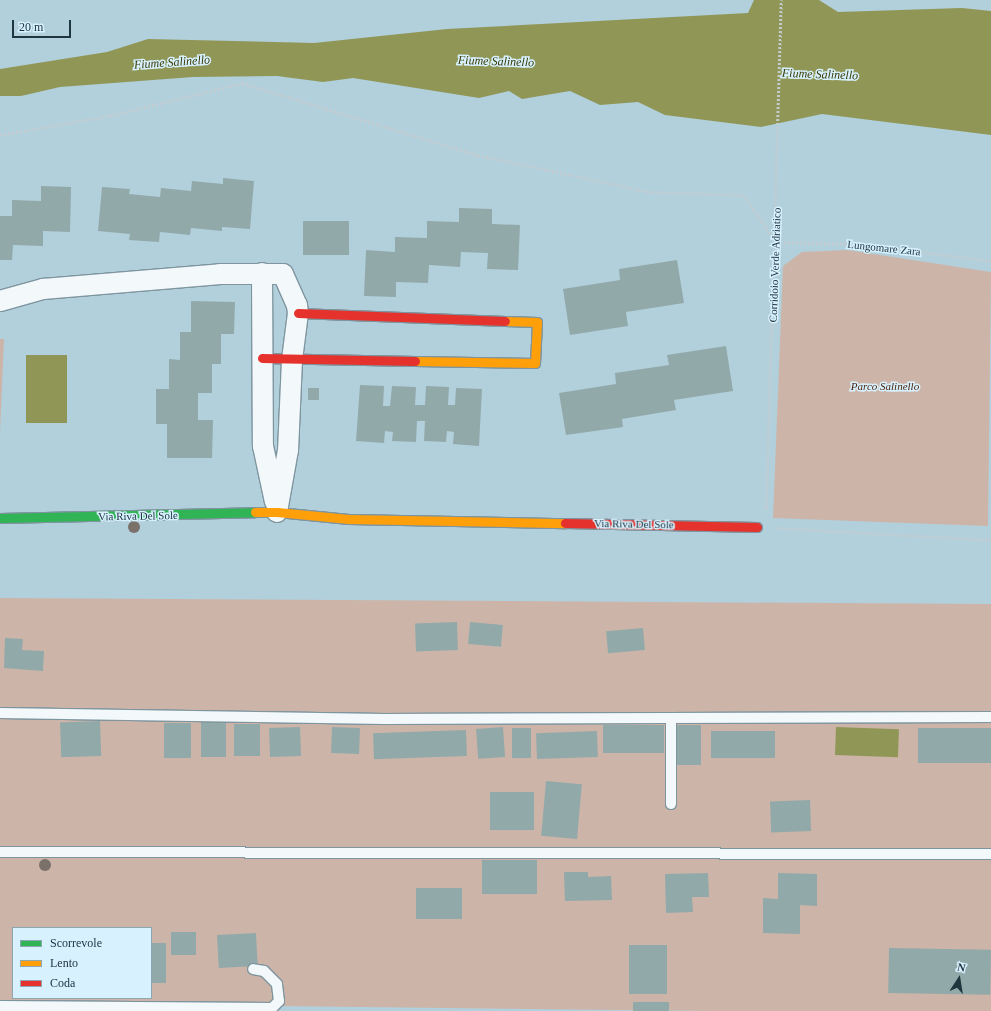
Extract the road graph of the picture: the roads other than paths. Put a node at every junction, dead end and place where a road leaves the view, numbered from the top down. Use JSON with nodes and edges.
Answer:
{"nodes":[{"id":1,"x":262,"y":273,"type":"junction"},
{"id":2,"x":0,"y":301,"type":"edge"},
{"id":3,"x":298,"y":313,"type":"junction"},
{"id":4,"x":262,"y":358,"type":"junction"},
{"id":5,"x":292,"y":360,"type":"junction"},
{"id":6,"x":277,"y":512,"type":"junction"},
{"id":7,"x":0,"y":518,"type":"edge"},
{"id":8,"x":757,"y":526,"type":"road end"},
{"id":9,"x":0,"y":712,"type":"edge"},
{"id":10,"x":991,"y":717,"type":"edge"},
{"id":11,"x":671,"y":718,"type":"junction"},
{"id":12,"x":671,"y":804,"type":"dead end"},
{"id":13,"x":0,"y":852,"type":"edge"},
{"id":14,"x":991,"y":854,"type":"edge"},
{"id":15,"x":253,"y":969,"type":"dead end"},
{"id":16,"x":0,"y":1006,"type":"edge"}],
"edges":[{"from":1,"to":2,"type":"street"},
{"from":1,"to":3,"type":"street"},
{"from":1,"to":4,"type":"street"},
{"from":3,"to":5,"type":"street"},
{"from":3,"to":5,"type":"street"},
{"from":4,"to":5,"type":"street"},
{"from":4,"to":6,"type":"street"},
{"from":5,"to":6,"type":"street"},
{"from":6,"to":7,"type":"street","name":"Via Riva Del Sole"},
{"from":6,"to":8,"type":"street","name":"Via Riva Del Sole"},
{"from":9,"to":11,"type":"lane"},
{"from":10,"to":11,"type":"lane"},
{"from":11,"to":12,"type":"lane"},
{"from":13,"to":14,"type":"lane"},
{"from":15,"to":16,"type":"lane"}]}
